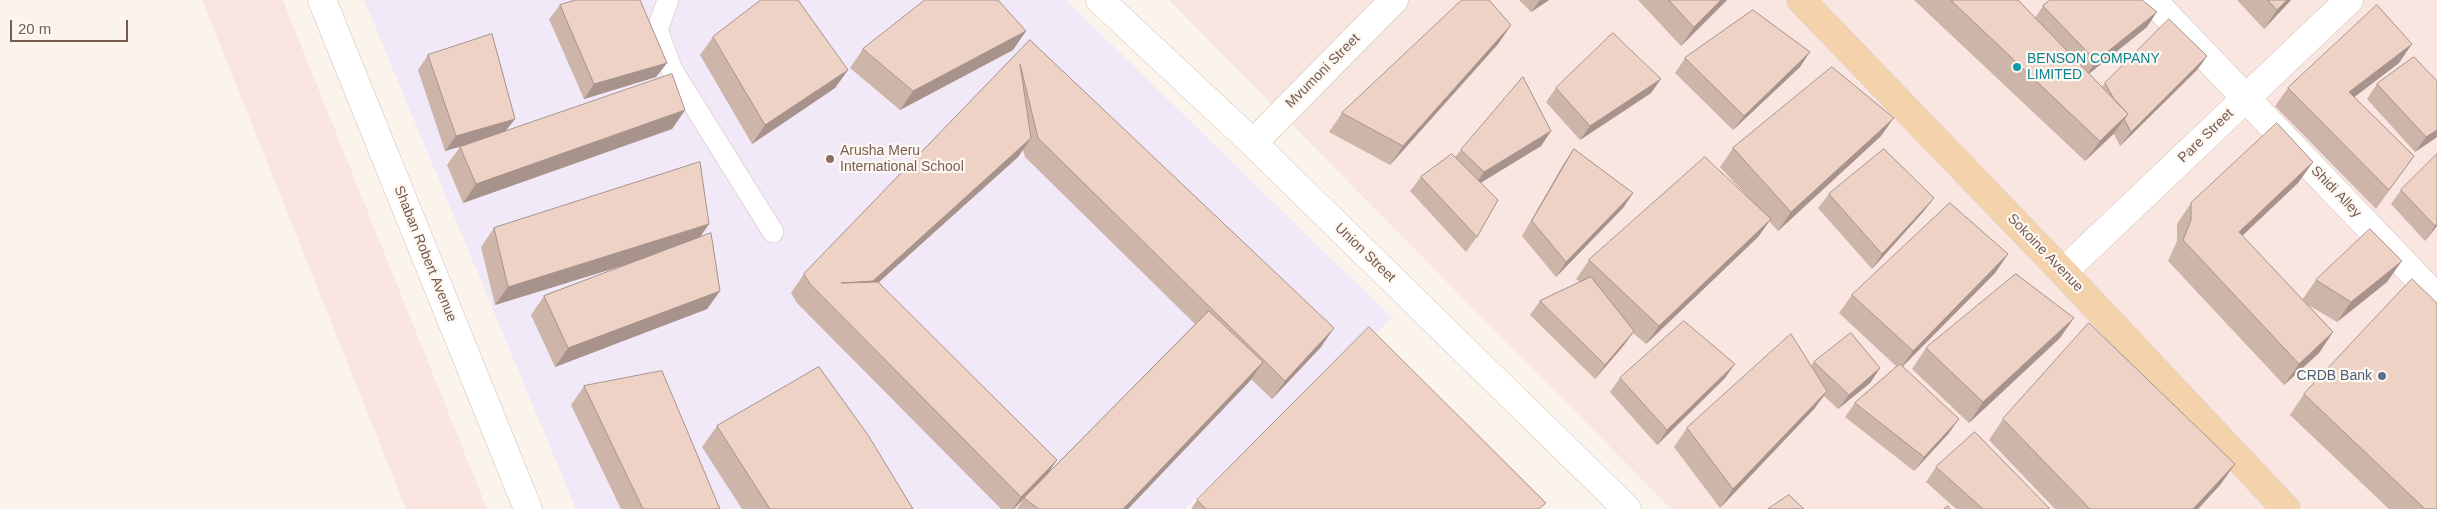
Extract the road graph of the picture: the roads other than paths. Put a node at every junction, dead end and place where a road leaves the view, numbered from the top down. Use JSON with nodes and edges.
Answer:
{"nodes":[{"id":1,"x":322,"y":0,"type":"edge"},
{"id":2,"x":668,"y":0,"type":"edge"},
{"id":3,"x":1100,"y":0,"type":"edge"},
{"id":4,"x":1394,"y":0,"type":"edge"},
{"id":5,"x":1801,"y":0,"type":"edge"},
{"id":6,"x":2152,"y":0,"type":"edge"},
{"id":7,"x":2349,"y":0,"type":"edge"},
{"id":8,"x":2246,"y":98,"type":"junction"},
{"id":9,"x":1253,"y":143,"type":"junction"},
{"id":10,"x":773,"y":232,"type":"dead end"},
{"id":11,"x":2063,"y":272,"type":"junction"},
{"id":12,"x":2437,"y":298,"type":"edge"},
{"id":13,"x":528,"y":509,"type":"edge"},
{"id":14,"x":1627,"y":509,"type":"edge"},
{"id":15,"x":2286,"y":509,"type":"edge"}],
"edges":[{"from":1,"to":13,"type":"street","name":"Shaban Robert Avenue"},
{"from":2,"to":10,"type":"lane"},
{"from":3,"to":9,"type":"street","name":"Union Street"},
{"from":4,"to":9,"type":"street","name":"Mvumoni Street"},
{"from":5,"to":11,"type":"main road","name":"Sokoine Avenue"},
{"from":6,"to":8,"type":"street","name":"Shidi Alley"},
{"from":7,"to":8,"type":"street","name":"Pare Street"},
{"from":8,"to":11,"type":"street","name":"Pare Street"},
{"from":8,"to":12,"type":"street","name":"Shidi Alley"},
{"from":9,"to":14,"type":"street","name":"Union Street"},
{"from":11,"to":15,"type":"main road","name":"Sokoine Avenue"}]}
